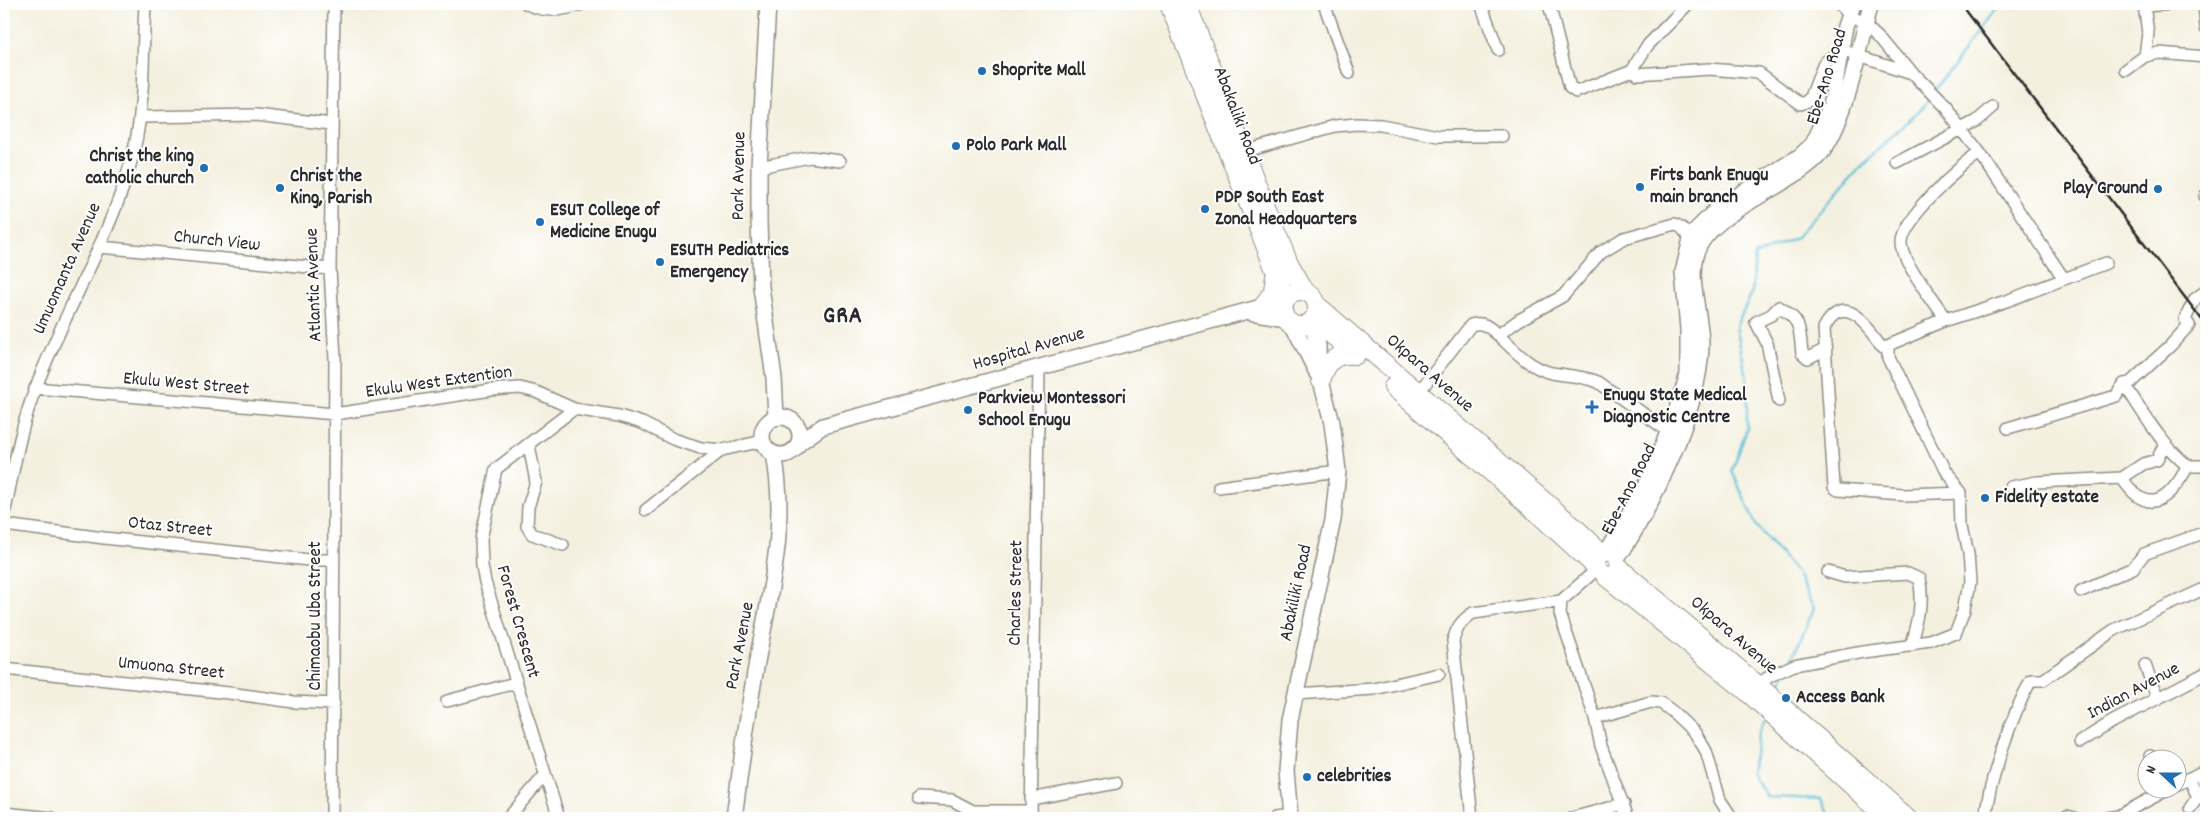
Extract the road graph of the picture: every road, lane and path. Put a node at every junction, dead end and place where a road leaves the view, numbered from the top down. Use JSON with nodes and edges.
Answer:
{"nodes":[{"id":1,"x":145,"y":4,"type":"edge"},
{"id":2,"x":334,"y":4,"type":"edge"},
{"id":3,"x":527,"y":4,"type":"edge"},
{"id":4,"x":582,"y":4,"type":"edge"},
{"id":5,"x":768,"y":4,"type":"edge"},
{"id":6,"x":1169,"y":4,"type":"edge"},
{"id":7,"x":1187,"y":4,"type":"edge"},
{"id":8,"x":1324,"y":4,"type":"edge"},
{"id":9,"x":1481,"y":4,"type":"edge"},
{"id":10,"x":1549,"y":4,"type":"edge"},
{"id":11,"x":1688,"y":4,"type":"edge"},
{"id":12,"x":1870,"y":4,"type":"edge"},
{"id":13,"x":2173,"y":4,"type":"edge"},
{"id":14,"x":2204,"y":4,"type":"edge"},
{"id":15,"x":2144,"y":5,"type":"edge"},
{"id":16,"x":1847,"y":8,"type":"edge"},
{"id":17,"x":1866,"y":22,"type":"junction"},
{"id":18,"x":2206,"y":28,"type":"edge"},
{"id":19,"x":1498,"y":50,"type":"dead end"},
{"id":20,"x":1841,"y":50,"type":"junction"},
{"id":21,"x":1857,"y":55,"type":"junction"},
{"id":22,"x":2145,"y":56,"type":"junction"},
{"id":23,"x":2206,"y":58,"type":"edge"},
{"id":24,"x":1632,"y":70,"type":"junction"},
{"id":25,"x":2126,"y":70,"type":"dead end"},
{"id":26,"x":1348,"y":73,"type":"dead end"},
{"id":27,"x":1911,"y":73,"type":"junction"},
{"id":28,"x":1993,"y":107,"type":"dead end"},
{"id":29,"x":1218,"y":109,"type":"junction"},
{"id":30,"x":142,"y":117,"type":"junction"},
{"id":31,"x":331,"y":124,"type":"junction"},
{"id":32,"x":1961,"y":129,"type":"junction"},
{"id":33,"x":1502,"y":136,"type":"dead end"},
{"id":34,"x":1243,"y":152,"type":"junction"},
{"id":35,"x":1980,"y":153,"type":"junction"},
{"id":36,"x":840,"y":161,"type":"dead end"},
{"id":37,"x":1897,"y":163,"type":"dead end"},
{"id":38,"x":759,"y":167,"type":"junction"},
{"id":39,"x":1691,"y":239,"type":"junction"},
{"id":40,"x":100,"y":247,"type":"junction"},
{"id":41,"x":2106,"y":264,"type":"dead end"},
{"id":42,"x":330,"y":269,"type":"junction"},
{"id":43,"x":1275,"y":276,"type":"junction"},
{"id":44,"x":2064,"y":279,"type":"junction"},
{"id":45,"x":1305,"y":291,"type":"junction"},
{"id":46,"x":2206,"y":292,"type":"edge"},
{"id":47,"x":1285,"y":300,"type":"junction"},
{"id":48,"x":1254,"y":308,"type":"junction"},
{"id":49,"x":1313,"y":315,"type":"junction"},
{"id":50,"x":1289,"y":320,"type":"junction"},
{"id":51,"x":1946,"y":321,"type":"junction"},
{"id":52,"x":1498,"y":335,"type":"junction"},
{"id":53,"x":1888,"y":345,"type":"junction"},
{"id":54,"x":1826,"y":349,"type":"junction"},
{"id":55,"x":1356,"y":355,"type":"junction"},
{"id":56,"x":1039,"y":368,"type":"junction"},
{"id":57,"x":774,"y":378,"type":"junction"},
{"id":58,"x":1320,"y":379,"type":"junction"},
{"id":59,"x":2124,"y":384,"type":"junction"},
{"id":60,"x":35,"y":388,"type":"junction"},
{"id":61,"x":1418,"y":393,"type":"junction"},
{"id":62,"x":1779,"y":400,"type":"dead end"},
{"id":63,"x":574,"y":409,"type":"junction"},
{"id":64,"x":335,"y":414,"type":"junction"},
{"id":65,"x":776,"y":418,"type":"junction"},
{"id":66,"x":794,"y":422,"type":"junction"},
{"id":67,"x":1442,"y":422,"type":"junction"},
{"id":68,"x":823,"y":426,"type":"junction"},
{"id":69,"x":2008,"y":428,"type":"dead end"},
{"id":70,"x":1668,"y":431,"type":"junction"},
{"id":71,"x":763,"y":441,"type":"junction"},
{"id":72,"x":799,"y":443,"type":"junction"},
{"id":73,"x":2165,"y":443,"type":"junction"},
{"id":74,"x":529,"y":446,"type":"junction"},
{"id":75,"x":722,"y":450,"type":"junction"},
{"id":76,"x":780,"y":454,"type":"junction"},
{"id":77,"x":2188,"y":466,"type":"junction"},
{"id":78,"x":2206,"y":466,"type":"edge"},
{"id":79,"x":1338,"y":471,"type":"junction"},
{"id":80,"x":2122,"y":478,"type":"junction"},
{"id":81,"x":2011,"y":486,"type":"dead end"},
{"id":82,"x":1219,"y":487,"type":"dead end"},
{"id":83,"x":1961,"y":493,"type":"junction"},
{"id":84,"x":646,"y":510,"type":"dead end"},
{"id":85,"x":4,"y":515,"type":"edge"},
{"id":86,"x":4,"y":525,"type":"edge"},
{"id":87,"x":2206,"y":532,"type":"edge"},
{"id":88,"x":563,"y":545,"type":"dead end"},
{"id":89,"x":333,"y":560,"type":"junction"},
{"id":90,"x":1606,"y":564,"type":"junction"},
{"id":91,"x":1828,"y":572,"type":"dead end"},
{"id":92,"x":2206,"y":588,"type":"edge"},
{"id":93,"x":2081,"y":591,"type":"dead end"},
{"id":94,"x":1561,"y":601,"type":"junction"},
{"id":95,"x":1912,"y":646,"type":"junction"},
{"id":96,"x":2145,"y":665,"type":"dead end"},
{"id":97,"x":4,"y":669,"type":"edge"},
{"id":98,"x":2206,"y":673,"type":"edge"},
{"id":99,"x":1439,"y":674,"type":"dead end"},
{"id":100,"x":516,"y":684,"type":"junction"},
{"id":101,"x":1295,"y":694,"type":"junction"},
{"id":102,"x":1765,"y":699,"type":"junction"},
{"id":103,"x":2158,"y":699,"type":"junction"},
{"id":104,"x":447,"y":700,"type":"dead end"},
{"id":105,"x":334,"y":704,"type":"junction"},
{"id":106,"x":1595,"y":718,"type":"junction"},
{"id":107,"x":2080,"y":742,"type":"dead end"},
{"id":108,"x":2198,"y":774,"type":"edge"},
{"id":109,"x":545,"y":775,"type":"junction"},
{"id":110,"x":1116,"y":783,"type":"dead end"},
{"id":111,"x":2206,"y":786,"type":"edge"},
{"id":112,"x":919,"y":798,"type":"dead end"},
{"id":113,"x":1031,"y":799,"type":"junction"},
{"id":114,"x":2152,"y":800,"type":"edge"},
{"id":115,"x":1624,"y":804,"type":"junction"},
{"id":116,"x":2190,"y":808,"type":"dead end"},
{"id":117,"x":2133,"y":813,"type":"edge"},
{"id":118,"x":5,"y":815,"type":"edge"},
{"id":119,"x":1031,"y":815,"type":"edge"},
{"id":120,"x":513,"y":817,"type":"edge"},
{"id":121,"x":2115,"y":817,"type":"edge"},
{"id":122,"x":52,"y":818,"type":"edge"},
{"id":123,"x":332,"y":818,"type":"edge"},
{"id":124,"x":559,"y":818,"type":"edge"},
{"id":125,"x":734,"y":818,"type":"edge"},
{"id":126,"x":1285,"y":818,"type":"edge"},
{"id":127,"x":1472,"y":818,"type":"edge"},
{"id":128,"x":1572,"y":818,"type":"edge"},
{"id":129,"x":1628,"y":818,"type":"edge"},
{"id":130,"x":1732,"y":818,"type":"edge"},
{"id":131,"x":1888,"y":818,"type":"edge"},
{"id":132,"x":1909,"y":818,"type":"edge"},
{"id":133,"x":1985,"y":818,"type":"edge"}],
"edges":[{"from":1,"to":30,"type":"street","name":"Umuomanta Avenue"},
{"from":2,"to":31,"type":"street","name":"Atlantic Avenue"},
{"from":3,"to":4,"type":"street"},
{"from":5,"to":38,"type":"main road","name":"Park Avenue"},
{"from":6,"to":29,"type":"main road","name":"Abakaliki Road"},
{"from":7,"to":29,"type":"main road","name":"Abakaliki Road"},
{"from":8,"to":26,"type":"street"},
{"from":9,"to":19,"type":"street"},
{"from":10,"to":24,"type":"street"},
{"from":11,"to":24,"type":"street"},
{"from":12,"to":17,"type":"main road","name":"Ebe-Ano Road"},
{"from":13,"to":15,"type":"street"},
{"from":14,"to":18,"type":"street"},
{"from":15,"to":22,"type":"street"},
{"from":16,"to":17,"type":"street"},
{"from":16,"to":20,"type":"main road","name":"Ebe-Ano Road"},
{"from":17,"to":21,"type":"main road","name":"Ebe-Ano Road"},
{"from":17,"to":27,"type":"street"},
{"from":20,"to":21,"type":"street"},
{"from":20,"to":24,"type":"street"},
{"from":20,"to":39,"type":"main road","name":"Ebe-Ano Road"},
{"from":21,"to":27,"type":"street"},
{"from":21,"to":90,"type":"main road","name":"Ebe-Ano Road"},
{"from":22,"to":23,"type":"street"},
{"from":22,"to":25,"type":"street"},
{"from":27,"to":32,"type":"street"},
{"from":28,"to":32,"type":"street"},
{"from":29,"to":34,"type":"main road","name":"Abakaliki Road"},
{"from":29,"to":43,"type":"main road","name":"Abakaliki Road"},
{"from":30,"to":31,"type":"street"},
{"from":30,"to":40,"type":"street","name":"Umuomanta Avenue"},
{"from":31,"to":42,"type":"street","name":"Atlantic Avenue"},
{"from":32,"to":35,"type":"street"},
{"from":32,"to":37,"type":"street"},
{"from":33,"to":34,"type":"street"},
{"from":34,"to":45,"type":"main road","name":"Abakaliki Road"},
{"from":35,"to":44,"type":"street"},
{"from":35,"to":51,"type":"street"},
{"from":36,"to":38,"type":"street"},
{"from":38,"to":57,"type":"main road","name":"Park Avenue"},
{"from":39,"to":52,"type":"street"},
{"from":39,"to":70,"type":"main road","name":"Ebe-Ano Road"},
{"from":40,"to":42,"type":"street","name":"Church View"},
{"from":40,"to":60,"type":"street","name":"Umuomanta Avenue"},
{"from":41,"to":44,"type":"street"},
{"from":42,"to":64,"type":"street","name":"Atlantic Avenue"},
{"from":43,"to":47,"type":"main road","name":"Abakaliki Road"},
{"from":43,"to":48,"type":"main road"},
{"from":44,"to":51,"type":"street"},
{"from":45,"to":47,"type":"main road"},
{"from":45,"to":49,"type":"main road"},
{"from":46,"to":59,"type":"street"},
{"from":47,"to":48,"type":"main road","name":"Hospital Avenue"},
{"from":47,"to":50,"type":"main road"},
{"from":48,"to":50,"type":"main road"},
{"from":48,"to":56,"type":"main road","name":"Hospital Avenue"},
{"from":49,"to":50,"type":"main road"},
{"from":49,"to":55,"type":"main road","name":"Okpara Avenue"},
{"from":49,"to":58,"type":"main road"},
{"from":49,"to":61,"type":"main road","name":"Okpara Avenue"},
{"from":50,"to":58,"type":"main road"},
{"from":51,"to":53,"type":"street"},
{"from":52,"to":61,"type":"street"},
{"from":52,"to":70,"type":"street"},
{"from":53,"to":54,"type":"street"},
{"from":53,"to":83,"type":"street"},
{"from":54,"to":62,"type":"street"},
{"from":54,"to":83,"type":"street"},
{"from":55,"to":58,"type":"main road"},
{"from":55,"to":67,"type":"main road","name":"Okpara Avenue"},
{"from":56,"to":68,"type":"main road","name":"Hospital Avenue"},
{"from":56,"to":113,"type":"street","name":"Charles Street"},
{"from":57,"to":65,"type":"main road"},
{"from":57,"to":66,"type":"main road"},
{"from":58,"to":79,"type":"main road","name":"Abakiliki Road"},
{"from":59,"to":69,"type":"street"},
{"from":59,"to":73,"type":"street"},
{"from":60,"to":64,"type":"street","name":"Ekulu West Street"},
{"from":60,"to":85,"type":"street","name":"Umuomanta Avenue"},
{"from":61,"to":67,"type":"main road","name":"Okpara Avenue"},
{"from":63,"to":64,"type":"street","name":"Ekulu West Extention"},
{"from":63,"to":74,"type":"street","name":"Forest Crescent"},
{"from":63,"to":75,"type":"street","name":"Ekulu West Extention"},
{"from":64,"to":89,"type":"street","name":"Chimaobu Uba Street"},
{"from":65,"to":66,"type":"main road"},
{"from":65,"to":71,"type":"main road"},
{"from":66,"to":68,"type":"main road"},
{"from":66,"to":72,"type":"main road"},
{"from":67,"to":90,"type":"main road","name":"Okpara Avenue"},
{"from":68,"to":72,"type":"main road"},
{"from":70,"to":90,"type":"main road","name":"Ebe-Ano Road"},
{"from":71,"to":75,"type":"street"},
{"from":71,"to":76,"type":"main road"},
{"from":72,"to":76,"type":"main road"},
{"from":73,"to":77,"type":"street"},
{"from":73,"to":80,"type":"street"},
{"from":74,"to":88,"type":"street"},
{"from":74,"to":100,"type":"street","name":"Forest Crescent"},
{"from":75,"to":84,"type":"street"},
{"from":76,"to":125,"type":"main road","name":"Park Avenue"},
{"from":77,"to":78,"type":"street"},
{"from":77,"to":80,"type":"street"},
{"from":79,"to":82,"type":"street"},
{"from":79,"to":101,"type":"main road","name":"Abakiliki Road"},
{"from":80,"to":81,"type":"street"},
{"from":83,"to":95,"type":"street"},
{"from":86,"to":89,"type":"street","name":"Otaz Street"},
{"from":87,"to":93,"type":"street"},
{"from":89,"to":105,"type":"street","name":"Chimaobu Uba Street"},
{"from":90,"to":94,"type":"street"},
{"from":90,"to":102,"type":"main road","name":"Okpara Avenue"},
{"from":91,"to":95,"type":"street"},
{"from":92,"to":133,"type":"street"},
{"from":94,"to":106,"type":"street"},
{"from":94,"to":127,"type":"street"},
{"from":95,"to":102,"type":"street"},
{"from":96,"to":103,"type":"street"},
{"from":97,"to":105,"type":"street","name":"Umuona Street"},
{"from":98,"to":103,"type":"street","name":"Indian Avenue"},
{"from":99,"to":101,"type":"street"},
{"from":100,"to":104,"type":"street"},
{"from":100,"to":109,"type":"street","name":"Forest Crescent"},
{"from":101,"to":126,"type":"main road","name":"Abakiliki Road"},
{"from":102,"to":131,"type":"main road","name":"Okpara Avenue"},
{"from":102,"to":132,"type":"main road","name":"Okpara Avenue"},
{"from":103,"to":107,"type":"street","name":"Indian Avenue"},
{"from":105,"to":123,"type":"street","name":"Chimaobu Uba Street"},
{"from":106,"to":115,"type":"street"},
{"from":106,"to":130,"type":"street"},
{"from":108,"to":111,"type":"street"},
{"from":108,"to":116,"type":"street"},
{"from":109,"to":120,"type":"street"},
{"from":109,"to":124,"type":"street","name":"Forest Crescent"},
{"from":110,"to":113,"type":"street"},
{"from":112,"to":119,"type":"street"},
{"from":113,"to":119,"type":"street","name":"Charles Street"},
{"from":114,"to":117,"type":"street"},
{"from":115,"to":128,"type":"street"},
{"from":115,"to":129,"type":"street"},
{"from":117,"to":121,"type":"street"},
{"from":118,"to":122,"type":"street"}]}
